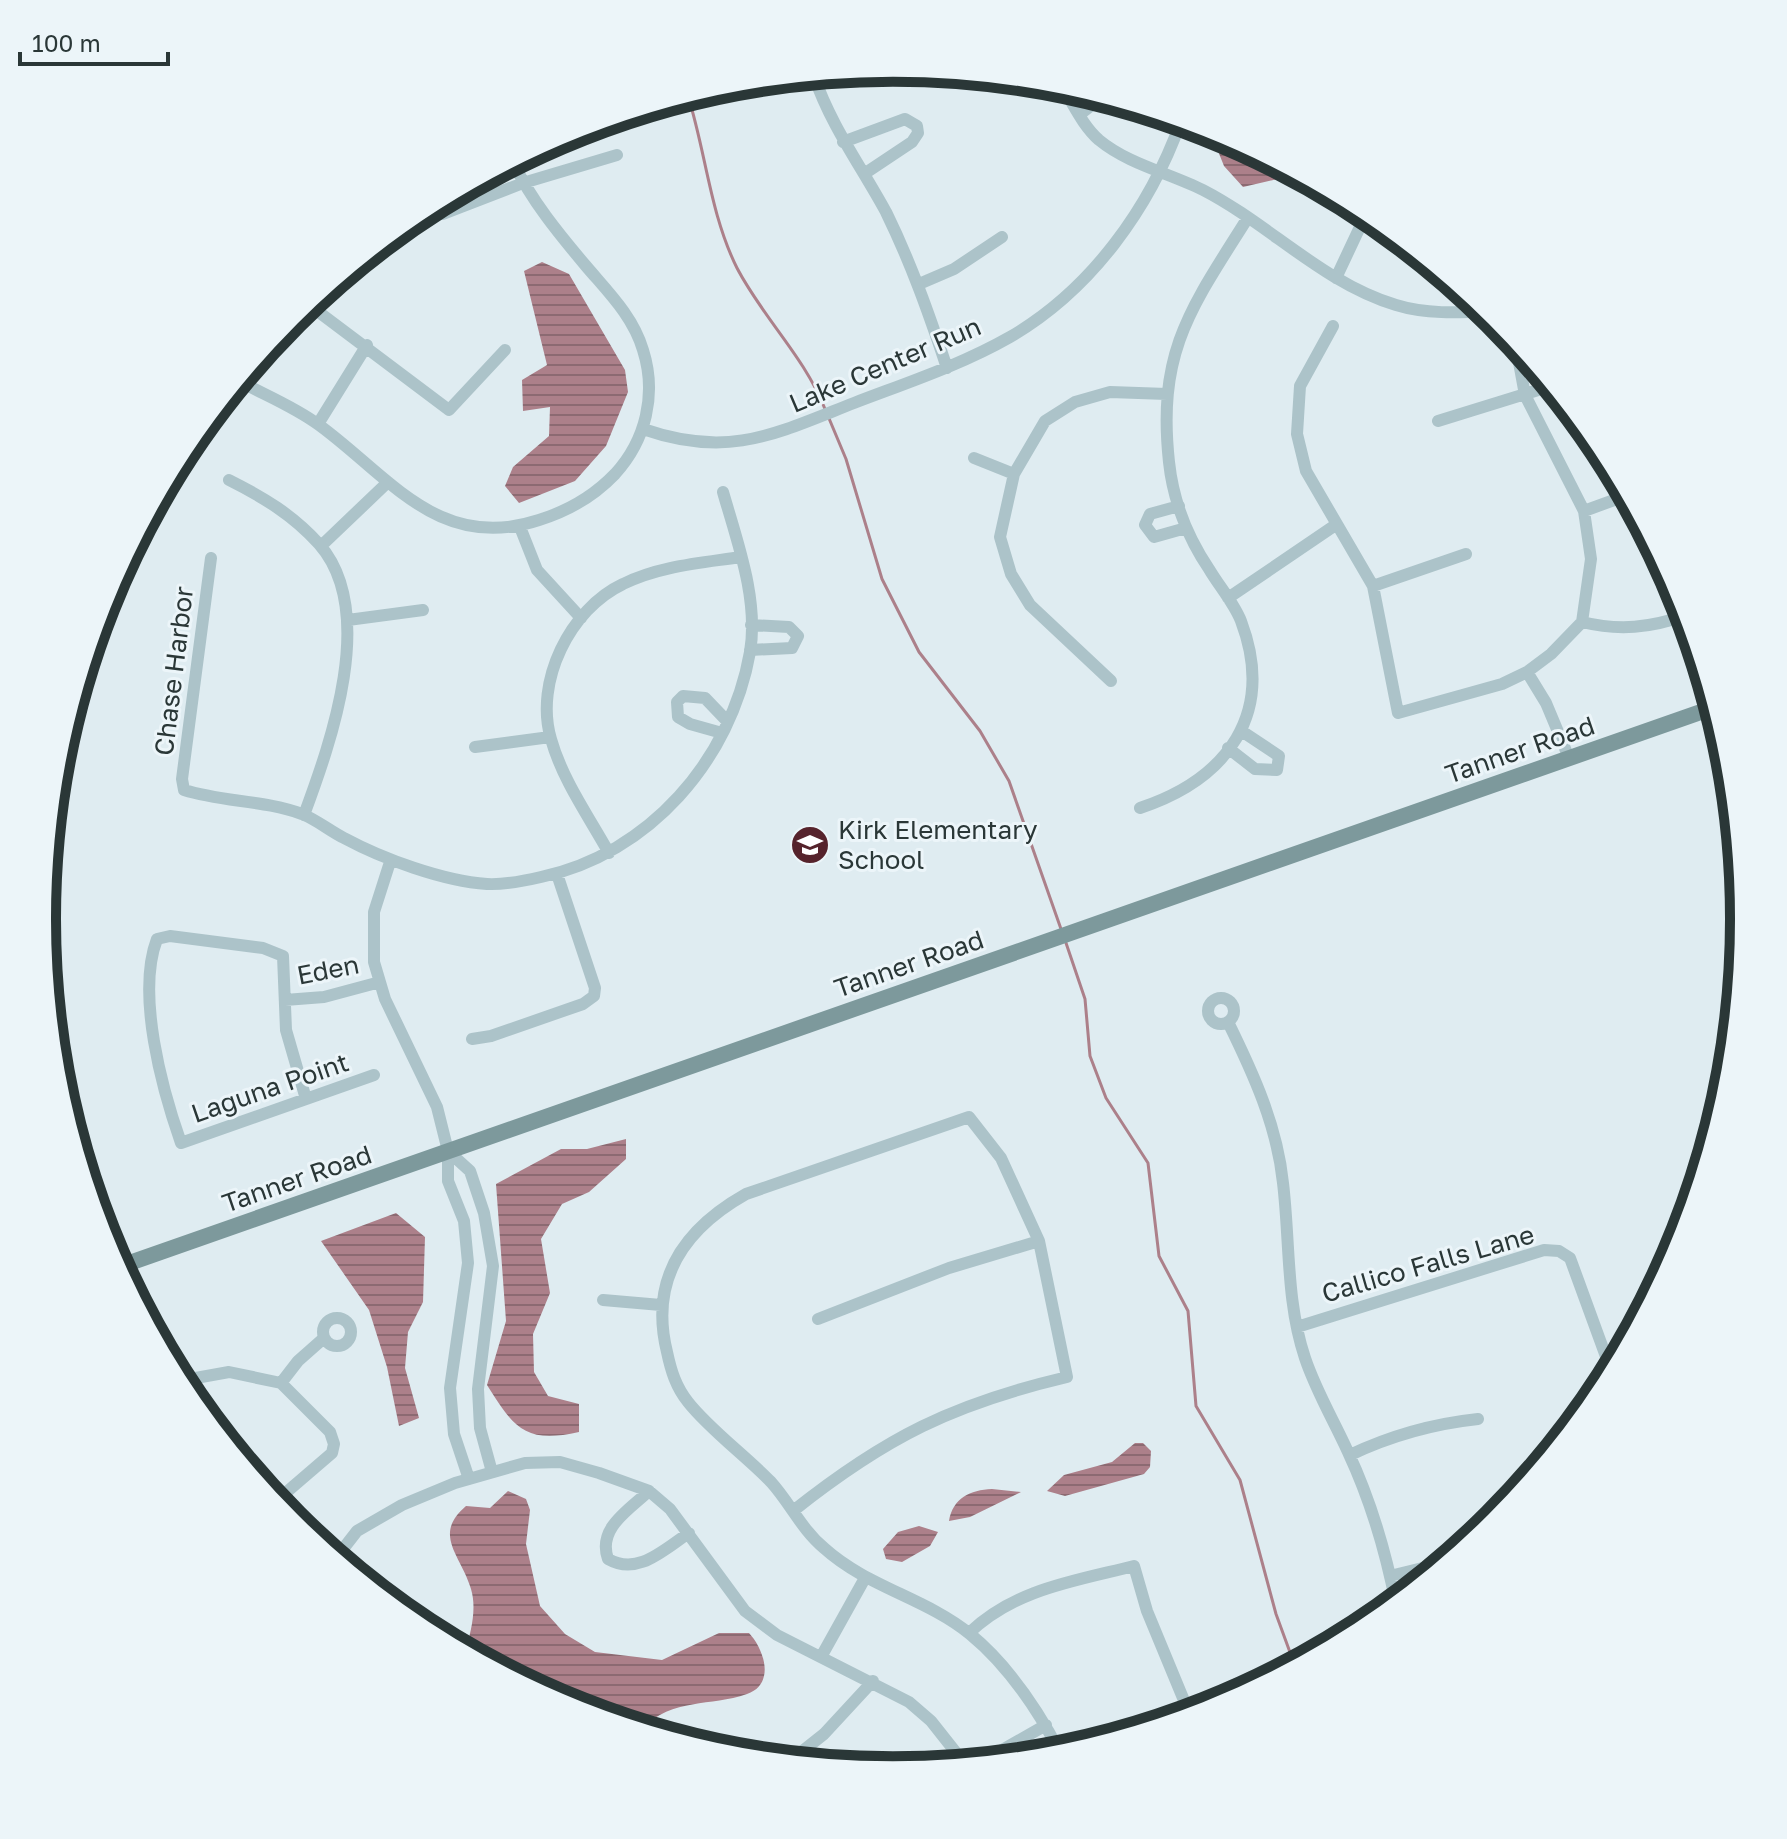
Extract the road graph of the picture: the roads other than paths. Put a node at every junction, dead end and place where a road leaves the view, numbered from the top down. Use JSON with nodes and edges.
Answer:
{"nodes":[{"id":1,"x":818,"y":86,"type":"edge"},
{"id":2,"x":1072,"y":102,"type":"edge"},
{"id":3,"x":1090,"y":106,"type":"edge"},
{"id":4,"x":1079,"y":115,"type":"junction"},
{"id":5,"x":1177,"y":131,"type":"edge"},
{"id":6,"x":843,"y":142,"type":"junction"},
{"id":7,"x":617,"y":155,"type":"dead end"},
{"id":8,"x":517,"y":171,"type":"edge"},
{"id":9,"x":1161,"y":171,"type":"junction"},
{"id":10,"x":864,"y":174,"type":"junction"},
{"id":11,"x":523,"y":183,"type":"junction"},
{"id":12,"x":443,"y":214,"type":"dead end"},
{"id":13,"x":1247,"y":219,"type":"junction"},
{"id":14,"x":1361,"y":225,"type":"edge"},
{"id":15,"x":1002,"y":237,"type":"dead end"},
{"id":16,"x":1336,"y":278,"type":"junction"},
{"id":17,"x":919,"y":284,"type":"junction"},
{"id":18,"x":318,"y":311,"type":"edge"},
{"id":19,"x":1470,"y":312,"type":"edge"},
{"id":20,"x":1333,"y":326,"type":"dead end"},
{"id":21,"x":367,"y":345,"type":"junction"},
{"id":22,"x":505,"y":350,"type":"dead end"},
{"id":23,"x":1519,"y":363,"type":"edge"},
{"id":24,"x":947,"y":368,"type":"junction"},
{"id":25,"x":248,"y":386,"type":"edge"},
{"id":26,"x":1541,"y":389,"type":"edge"},
{"id":27,"x":1167,"y":394,"type":"junction"},
{"id":28,"x":1525,"y":395,"type":"junction"},
{"id":29,"x":1438,"y":421,"type":"dead end"},
{"id":30,"x":318,"y":424,"type":"junction"},
{"id":31,"x":643,"y":429,"type":"junction"},
{"id":32,"x":974,"y":458,"type":"dead end"},
{"id":33,"x":1014,"y":474,"type":"junction"},
{"id":34,"x":229,"y":480,"type":"dead end"},
{"id":35,"x":388,"y":482,"type":"junction"},
{"id":36,"x":723,"y":492,"type":"dead end"},
{"id":37,"x":1618,"y":499,"type":"edge"},
{"id":38,"x":1179,"y":506,"type":"junction"},
{"id":39,"x":1584,"y":511,"type":"junction"},
{"id":40,"x":1337,"y":524,"type":"junction"},
{"id":41,"x":520,"y":527,"type":"junction"},
{"id":42,"x":1186,"y":528,"type":"junction"},
{"id":43,"x":321,"y":546,"type":"junction"},
{"id":44,"x":1466,"y":554,"type":"dead end"},
{"id":45,"x":741,"y":557,"type":"junction"},
{"id":46,"x":211,"y":558,"type":"dead end"},
{"id":47,"x":1373,"y":586,"type":"junction"},
{"id":48,"x":1228,"y":598,"type":"junction"},
{"id":49,"x":423,"y":610,"type":"dead end"},
{"id":50,"x":581,"y":618,"type":"junction"},
{"id":51,"x":1675,"y":619,"type":"edge"},
{"id":52,"x":348,"y":620,"type":"junction"},
{"id":53,"x":1582,"y":622,"type":"junction"},
{"id":54,"x":751,"y":625,"type":"junction"},
{"id":55,"x":750,"y":650,"type":"junction"},
{"id":56,"x":1527,"y":672,"type":"junction"},
{"id":57,"x":1111,"y":681,"type":"dead end"},
{"id":58,"x":1704,"y":711,"type":"edge"},
{"id":59,"x":1243,"y":732,"type":"junction"},
{"id":60,"x":550,"y":737,"type":"junction"},
{"id":61,"x":475,"y":747,"type":"dead end"},
{"id":62,"x":1228,"y":748,"type":"junction"},
{"id":63,"x":1569,"y":758,"type":"junction"},
{"id":64,"x":1140,"y":808,"type":"dead end"},
{"id":65,"x":304,"y":815,"type":"junction"},
{"id":66,"x":609,"y":853,"type":"junction"},
{"id":67,"x":390,"y":862,"type":"junction"},
{"id":68,"x":557,"y":874,"type":"junction"},
{"id":69,"x":380,"y":982,"type":"junction"},
{"id":70,"x":285,"y":1000,"type":"junction"},
{"id":71,"x":1228,"y":1022,"type":"dead end"},
{"id":72,"x":472,"y":1039,"type":"dead end"},
{"id":73,"x":374,"y":1075,"type":"dead end"},
{"id":74,"x":306,"y":1099,"type":"junction"},
{"id":75,"x":448,"y":1151,"type":"junction"},
{"id":76,"x":1039,"y":1241,"type":"junction"},
{"id":77,"x":130,"y":1263,"type":"edge"},
{"id":78,"x":603,"y":1300,"type":"dead end"},
{"id":79,"x":661,"y":1305,"type":"junction"},
{"id":80,"x":818,"y":1319,"type":"dead end"},
{"id":81,"x":1297,"y":1327,"type":"junction"},
{"id":82,"x":324,"y":1338,"type":"dead end"},
{"id":83,"x":1607,"y":1358,"type":"edge"},
{"id":84,"x":193,"y":1378,"type":"edge"},
{"id":85,"x":281,"y":1383,"type":"junction"},
{"id":86,"x":1478,"y":1419,"type":"dead end"},
{"id":87,"x":1350,"y":1455,"type":"junction"},
{"id":88,"x":492,"y":1472,"type":"junction"},
{"id":89,"x":469,"y":1479,"type":"junction"},
{"id":90,"x":649,"y":1491,"type":"junction"},
{"id":91,"x":284,"y":1494,"type":"edge"},
{"id":92,"x":793,"y":1511,"type":"junction"},
{"id":93,"x":689,"y":1533,"type":"junction"},
{"id":94,"x":342,"y":1550,"type":"edge"},
{"id":95,"x":1423,"y":1568,"type":"edge"},
{"id":96,"x":1390,"y":1576,"type":"junction"},
{"id":97,"x":865,"y":1578,"type":"junction"},
{"id":98,"x":1393,"y":1591,"type":"edge"},
{"id":99,"x":969,"y":1633,"type":"junction"},
{"id":100,"x":821,"y":1657,"type":"junction"},
{"id":101,"x":873,"y":1681,"type":"junction"},
{"id":102,"x":1185,"y":1704,"type":"edge"},
{"id":103,"x":1046,"y":1725,"type":"junction"},
{"id":104,"x":1054,"y":1741,"type":"edge"},
{"id":105,"x":1002,"y":1750,"type":"edge"},
{"id":106,"x":802,"y":1752,"type":"edge"},
{"id":107,"x":957,"y":1754,"type":"edge"}],
"edges":[{"from":1,"to":6,"type":"street"},
{"from":2,"to":4,"type":"street"},
{"from":3,"to":4,"type":"street"},
{"from":4,"to":9,"type":"street"},
{"from":5,"to":9,"type":"street","name":"Lake Center Run"},
{"from":6,"to":10,"type":"street"},
{"from":6,"to":10,"type":"street"},
{"from":7,"to":11,"type":"street"},
{"from":8,"to":11,"type":"street"},
{"from":9,"to":13,"type":"street"},
{"from":9,"to":24,"type":"street","name":"Lake Center Run"},
{"from":10,"to":17,"type":"street"},
{"from":11,"to":12,"type":"street"},
{"from":11,"to":31,"type":"street"},
{"from":13,"to":16,"type":"street"},
{"from":13,"to":27,"type":"street"},
{"from":14,"to":16,"type":"street"},
{"from":15,"to":17,"type":"street"},
{"from":16,"to":19,"type":"street"},
{"from":17,"to":24,"type":"street"},
{"from":18,"to":21,"type":"street"},
{"from":20,"to":40,"type":"street"},
{"from":21,"to":22,"type":"street"},
{"from":21,"to":30,"type":"street"},
{"from":23,"to":28,"type":"street"},
{"from":24,"to":31,"type":"street","name":"Lake Center Run"},
{"from":25,"to":30,"type":"street"},
{"from":26,"to":28,"type":"street"},
{"from":27,"to":33,"type":"street"},
{"from":27,"to":38,"type":"street"},
{"from":28,"to":29,"type":"street"},
{"from":28,"to":39,"type":"street"},
{"from":30,"to":35,"type":"street"},
{"from":31,"to":41,"type":"street"},
{"from":32,"to":33,"type":"street"},
{"from":33,"to":57,"type":"street"},
{"from":34,"to":43,"type":"street"},
{"from":35,"to":41,"type":"street"},
{"from":35,"to":43,"type":"street"},
{"from":36,"to":45,"type":"street"},
{"from":37,"to":39,"type":"street"},
{"from":38,"to":42,"type":"street"},
{"from":38,"to":42,"type":"street"},
{"from":39,"to":53,"type":"street"},
{"from":40,"to":47,"type":"street"},
{"from":40,"to":48,"type":"street"},
{"from":41,"to":50,"type":"street"},
{"from":42,"to":48,"type":"street"},
{"from":43,"to":52,"type":"street"},
{"from":44,"to":47,"type":"street"},
{"from":45,"to":50,"type":"street"},
{"from":45,"to":54,"type":"street"},
{"from":46,"to":65,"type":"street","name":"Chase Harbor"},
{"from":47,"to":56,"type":"street"},
{"from":48,"to":59,"type":"street"},
{"from":49,"to":52,"type":"street"},
{"from":50,"to":60,"type":"street"},
{"from":51,"to":53,"type":"street"},
{"from":52,"to":65,"type":"street"},
{"from":53,"to":56,"type":"street"},
{"from":54,"to":55,"type":"street"},
{"from":54,"to":55,"type":"street"},
{"from":55,"to":66,"type":"street"},
{"from":56,"to":63,"type":"street"},
{"from":58,"to":63,"type":"main road","name":"Tanner Road"},
{"from":59,"to":62,"type":"street"},
{"from":59,"to":62,"type":"street"},
{"from":60,"to":61,"type":"street"},
{"from":60,"to":66,"type":"street"},
{"from":62,"to":64,"type":"street"},
{"from":63,"to":75,"type":"main road","name":"Tanner Road"},
{"from":65,"to":67,"type":"street"},
{"from":66,"to":68,"type":"street"},
{"from":67,"to":68,"type":"street"},
{"from":67,"to":69,"type":"street"},
{"from":68,"to":72,"type":"street"},
{"from":69,"to":70,"type":"street","name":"Eden"},
{"from":69,"to":75,"type":"street"},
{"from":70,"to":74,"type":"street"},
{"from":70,"to":74,"type":"street","name":"Laguna Point"},
{"from":71,"to":81,"type":"street"},
{"from":73,"to":74,"type":"street","name":"Laguna Point"},
{"from":75,"to":77,"type":"main road","name":"Tanner Road"},
{"from":75,"to":88,"type":"street"},
{"from":75,"to":89,"type":"street"},
{"from":76,"to":79,"type":"street"},
{"from":76,"to":80,"type":"street"},
{"from":76,"to":92,"type":"street"},
{"from":78,"to":79,"type":"street"},
{"from":79,"to":92,"type":"street"},
{"from":81,"to":83,"type":"street","name":"Callico Falls Lane"},
{"from":81,"to":87,"type":"street"},
{"from":82,"to":85,"type":"street"},
{"from":84,"to":85,"type":"street"},
{"from":85,"to":91,"type":"street"},
{"from":86,"to":87,"type":"street"},
{"from":87,"to":96,"type":"street"},
{"from":88,"to":89,"type":"street"},
{"from":88,"to":90,"type":"street"},
{"from":89,"to":94,"type":"street"},
{"from":90,"to":93,"type":"street"},
{"from":90,"to":93,"type":"street"},
{"from":92,"to":97,"type":"street"},
{"from":93,"to":100,"type":"street"},
{"from":95,"to":96,"type":"street"},
{"from":96,"to":98,"type":"street"},
{"from":97,"to":99,"type":"street"},
{"from":97,"to":100,"type":"street"},
{"from":99,"to":102,"type":"street"},
{"from":99,"to":103,"type":"street"},
{"from":100,"to":101,"type":"street"},
{"from":101,"to":106,"type":"street"},
{"from":101,"to":107,"type":"street"},
{"from":103,"to":104,"type":"street"},
{"from":103,"to":105,"type":"street"}]}
